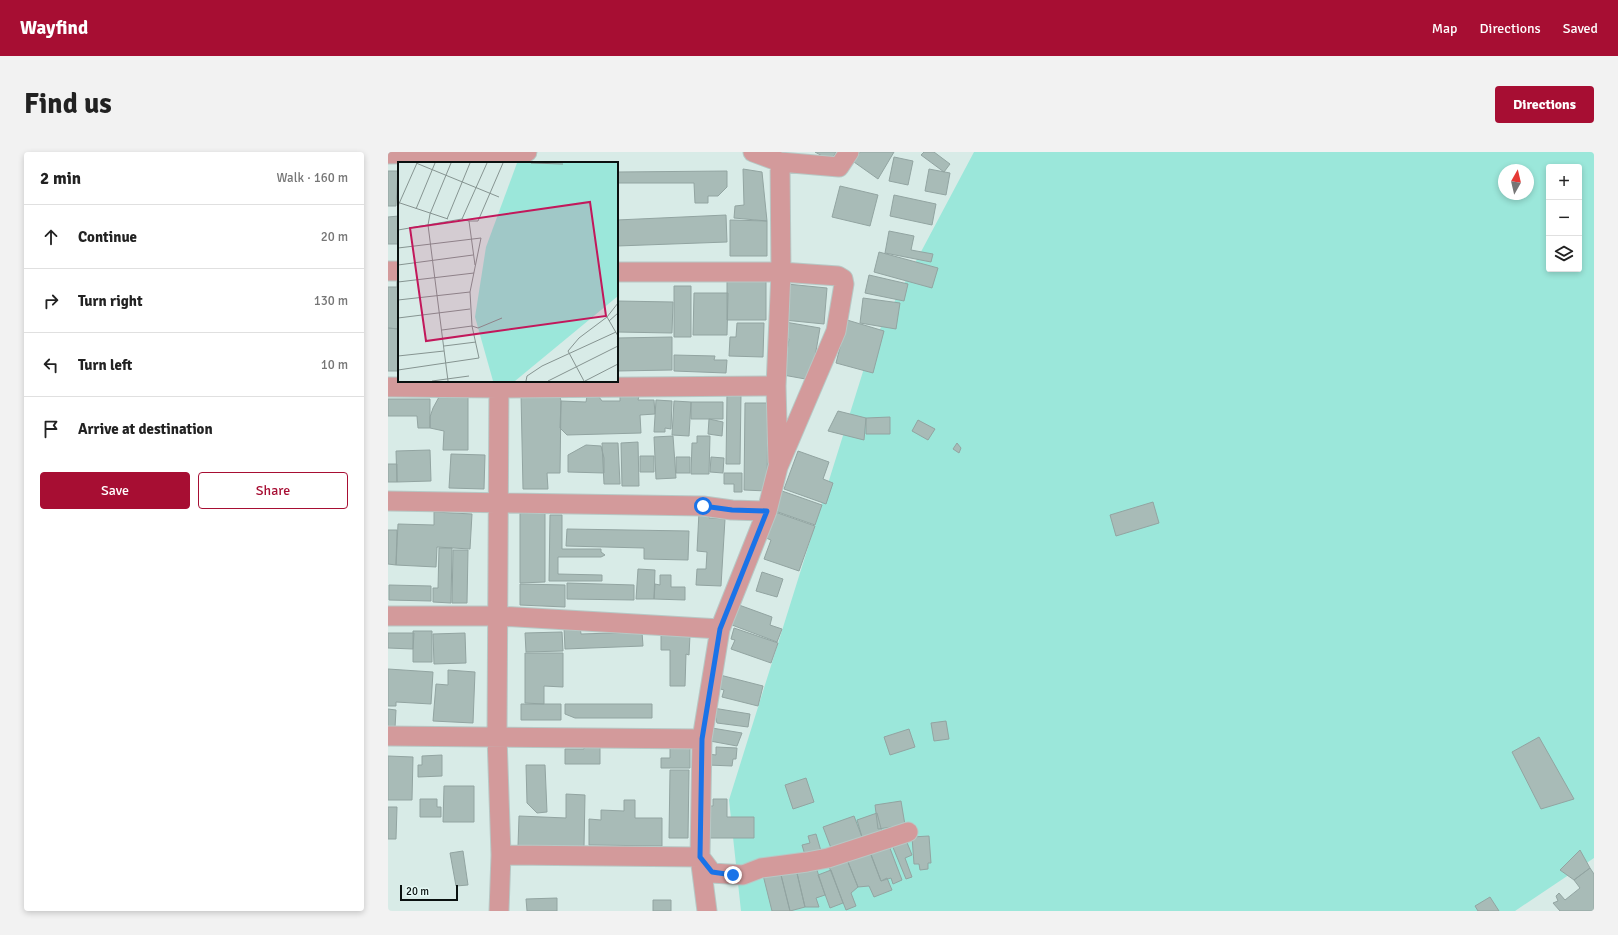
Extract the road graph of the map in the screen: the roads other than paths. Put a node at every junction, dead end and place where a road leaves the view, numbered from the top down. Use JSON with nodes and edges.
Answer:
{"nodes":[{"id":1,"x":753,"y":152,"type":"edge"},
{"id":2,"x":849,"y":152,"type":"edge"},
{"id":3,"x":388,"y":154,"type":"edge"},
{"id":4,"x":514,"y":155,"type":"edge"},
{"id":5,"x":780,"y":162,"type":"junction"},
{"id":6,"x":618,"y":272,"type":"edge"},
{"id":7,"x":781,"y":272,"type":"junction"},
{"id":8,"x":499,"y":384,"type":"edge"},
{"id":9,"x":776,"y":386,"type":"junction"},
{"id":10,"x":388,"y":387,"type":"edge"},
{"id":11,"x":778,"y":467,"type":"junction"},
{"id":12,"x":388,"y":501,"type":"edge"},
{"id":13,"x":499,"y":502,"type":"junction"},
{"id":14,"x":767,"y":511,"type":"junction"},
{"id":15,"x":388,"y":616,"type":"edge"},
{"id":16,"x":498,"y":616,"type":"junction"},
{"id":17,"x":720,"y":629,"type":"junction"},
{"id":18,"x":388,"y":736,"type":"edge"},
{"id":19,"x":497,"y":736,"type":"junction"},
{"id":20,"x":702,"y":739,"type":"junction"},
{"id":21,"x":908,"y":832,"type":"dead end"},
{"id":22,"x":500,"y":855,"type":"junction"},
{"id":23,"x":700,"y":857,"type":"junction"},
{"id":24,"x":499,"y":911,"type":"edge"},
{"id":25,"x":707,"y":911,"type":"edge"}],
"edges":[{"from":1,"to":5,"type":"street"},
{"from":2,"to":5,"type":"street"},
{"from":3,"to":4,"type":"street"},
{"from":5,"to":7,"type":"street"},
{"from":6,"to":7,"type":"street"},
{"from":7,"to":9,"type":"street"},
{"from":7,"to":11,"type":"street"},
{"from":8,"to":9,"type":"street"},
{"from":8,"to":10,"type":"street"},
{"from":8,"to":13,"type":"street"},
{"from":9,"to":11,"type":"street"},
{"from":11,"to":14,"type":"street"},
{"from":12,"to":13,"type":"street"},
{"from":13,"to":14,"type":"street"},
{"from":13,"to":16,"type":"street"},
{"from":14,"to":17,"type":"street"},
{"from":15,"to":16,"type":"street"},
{"from":16,"to":17,"type":"street"},
{"from":16,"to":19,"type":"street"},
{"from":17,"to":20,"type":"street"},
{"from":18,"to":19,"type":"street"},
{"from":19,"to":20,"type":"street"},
{"from":19,"to":22,"type":"street"},
{"from":20,"to":23,"type":"street"},
{"from":21,"to":23,"type":"street"},
{"from":22,"to":23,"type":"street"},
{"from":22,"to":24,"type":"street"},
{"from":23,"to":25,"type":"street"}]}
